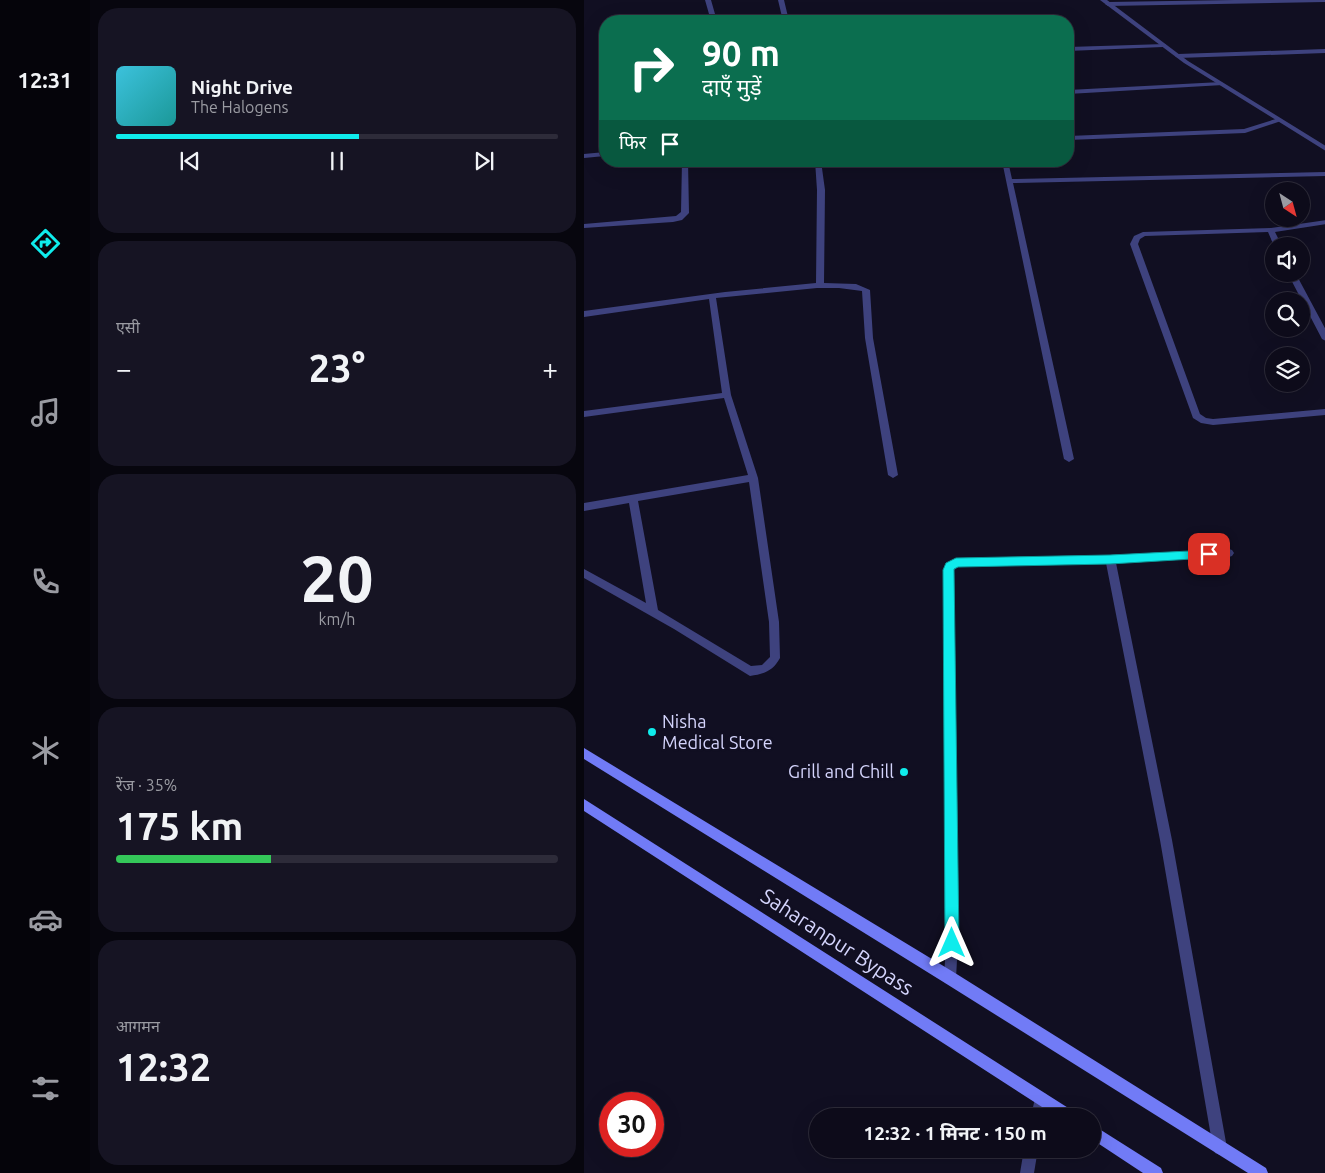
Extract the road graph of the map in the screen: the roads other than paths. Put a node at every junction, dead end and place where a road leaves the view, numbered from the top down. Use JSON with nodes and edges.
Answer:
{"nodes":[{"id":1,"x":708,"y":0,"type":"edge"},
{"id":2,"x":782,"y":0,"type":"edge"},
{"id":3,"x":1325,"y":0,"type":"edge"},
{"id":4,"x":1215,"y":1,"type":"edge"},
{"id":5,"x":1106,"y":2,"type":"edge"},
{"id":6,"x":712,"y":15,"type":"edge"},
{"id":7,"x":785,"y":15,"type":"edge"},
{"id":8,"x":1163,"y":44,"type":"junction"},
{"id":9,"x":1074,"y":49,"type":"edge"},
{"id":10,"x":1325,"y":52,"type":"edge"},
{"id":11,"x":1178,"y":56,"type":"junction"},
{"id":12,"x":1221,"y":84,"type":"junction"},
{"id":13,"x":1074,"y":92,"type":"edge"},
{"id":14,"x":1279,"y":120,"type":"junction"},
{"id":15,"x":1074,"y":138,"type":"edge"},
{"id":16,"x":1325,"y":149,"type":"edge"},
{"id":17,"x":599,"y":155,"type":"edge"},
{"id":18,"x":584,"y":156,"type":"edge"},
{"id":19,"x":685,"y":167,"type":"edge"},
{"id":20,"x":819,"y":167,"type":"edge"},
{"id":21,"x":1006,"y":167,"type":"edge"},
{"id":22,"x":1325,"y":174,"type":"edge"},
{"id":23,"x":1010,"y":181,"type":"junction"},
{"id":24,"x":1325,"y":222,"type":"edge"},
{"id":25,"x":584,"y":226,"type":"edge"},
{"id":26,"x":1271,"y":230,"type":"junction"},
{"id":27,"x":1274,"y":237,"type":"edge"},
{"id":28,"x":1296,"y":282,"type":"edge"},
{"id":29,"x":820,"y":286,"type":"junction"},
{"id":30,"x":712,"y":296,"type":"junction"},
{"id":31,"x":584,"y":314,"type":"edge"},
{"id":32,"x":1316,"y":317,"type":"junction"},
{"id":33,"x":1325,"y":317,"type":"edge"},
{"id":34,"x":1325,"y":339,"type":"edge"},
{"id":35,"x":727,"y":395,"type":"junction"},
{"id":36,"x":1325,"y":412,"type":"edge"},
{"id":37,"x":584,"y":414,"type":"edge"},
{"id":38,"x":1068,"y":458,"type":"dead end"},
{"id":39,"x":893,"y":475,"type":"dead end"},
{"id":40,"x":753,"y":478,"type":"junction"},
{"id":41,"x":632,"y":499,"type":"junction"},
{"id":42,"x":584,"y":507,"type":"edge"},
{"id":43,"x":1228,"y":553,"type":"dead end"},
{"id":44,"x":1110,"y":559,"type":"junction"},
{"id":45,"x":584,"y":573,"type":"edge"},
{"id":46,"x":654,"y":612,"type":"junction"},
{"id":47,"x":584,"y":752,"type":"edge"},
{"id":48,"x":584,"y":804,"type":"edge"},
{"id":49,"x":950,"y":978,"type":"junction"},
{"id":50,"x":1041,"y":1099,"type":"junction"},
{"id":51,"x":1039,"y":1108,"type":"edge"},
{"id":52,"x":1055,"y":1108,"type":"edge"},
{"id":53,"x":1101,"y":1137,"type":"edge"},
{"id":54,"x":1220,"y":1148,"type":"junction"},
{"id":55,"x":1030,"y":1158,"type":"edge"},
{"id":56,"x":1027,"y":1173,"type":"edge"},
{"id":57,"x":1156,"y":1173,"type":"edge"},
{"id":58,"x":1260,"y":1173,"type":"edge"}],
"edges":[{"from":1,"to":6,"type":"street"},
{"from":2,"to":7,"type":"street"},
{"from":3,"to":4,"type":"street"},
{"from":4,"to":5,"type":"street"},
{"from":5,"to":8,"type":"street"},
{"from":8,"to":9,"type":"street"},
{"from":8,"to":11,"type":"street"},
{"from":10,"to":11,"type":"street"},
{"from":11,"to":12,"type":"street"},
{"from":12,"to":13,"type":"street"},
{"from":12,"to":14,"type":"street"},
{"from":14,"to":15,"type":"street"},
{"from":14,"to":16,"type":"street"},
{"from":17,"to":18,"type":"street"},
{"from":19,"to":25,"type":"street"},
{"from":20,"to":29,"type":"street"},
{"from":21,"to":23,"type":"street"},
{"from":22,"to":23,"type":"street"},
{"from":23,"to":38,"type":"street"},
{"from":24,"to":26,"type":"street"},
{"from":26,"to":27,"type":"street"},
{"from":26,"to":36,"type":"street"},
{"from":28,"to":32,"type":"street"},
{"from":29,"to":30,"type":"street"},
{"from":29,"to":39,"type":"street"},
{"from":30,"to":31,"type":"street"},
{"from":30,"to":35,"type":"street"},
{"from":32,"to":33,"type":"street"},
{"from":32,"to":34,"type":"street"},
{"from":35,"to":37,"type":"street"},
{"from":35,"to":40,"type":"street"},
{"from":40,"to":41,"type":"street"},
{"from":40,"to":46,"type":"street"},
{"from":41,"to":42,"type":"street"},
{"from":41,"to":46,"type":"street"},
{"from":43,"to":44,"type":"street"},
{"from":44,"to":49,"type":"street"},
{"from":44,"to":54,"type":"street"},
{"from":45,"to":46,"type":"street"},
{"from":47,"to":49,"type":"main road"},
{"from":48,"to":50,"type":"main road","name":"Saharanpur Bypass"},
{"from":49,"to":54,"type":"main road"},
{"from":50,"to":51,"type":"street"},
{"from":50,"to":52,"type":"main road","name":"Saharanpur Bypass"},
{"from":53,"to":57,"type":"main road"},
{"from":54,"to":58,"type":"main road"},
{"from":55,"to":56,"type":"street"}]}
